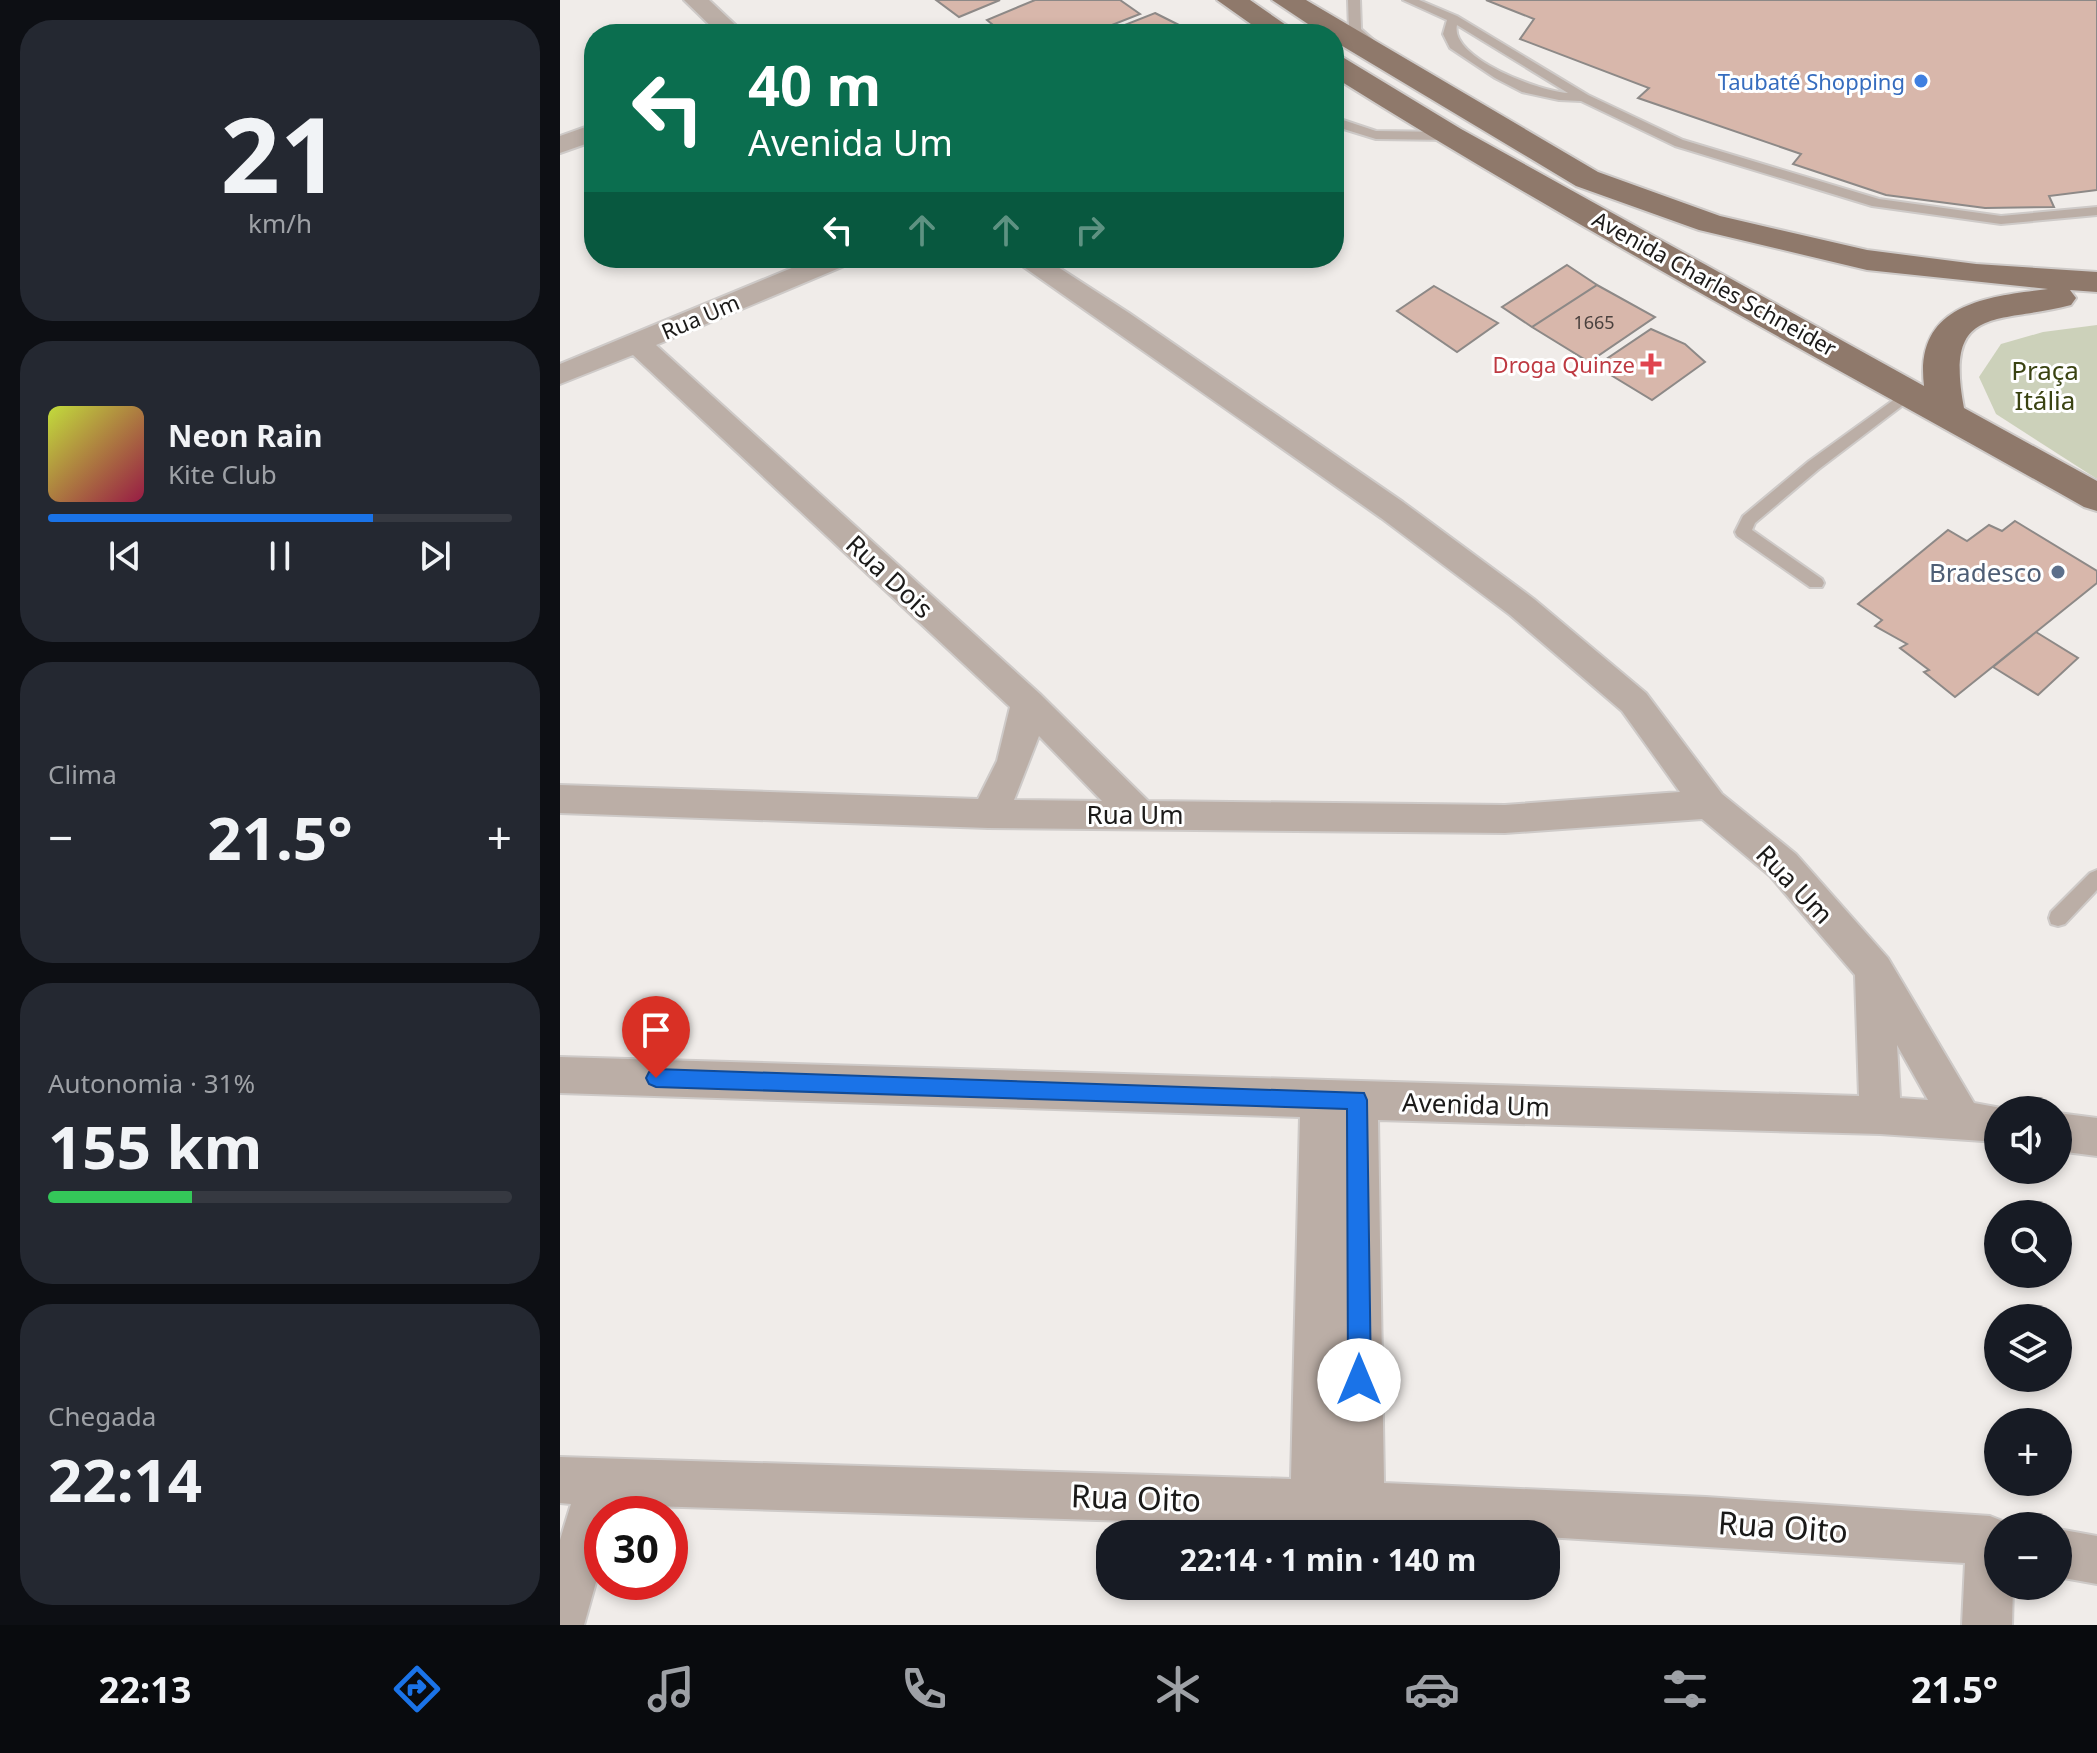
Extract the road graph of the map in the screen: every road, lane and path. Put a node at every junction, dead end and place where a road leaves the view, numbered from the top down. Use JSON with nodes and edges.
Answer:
{"nodes":[{"id":1,"x":695,"y":0,"type":"edge"},
{"id":2,"x":1231,"y":0,"type":"edge"},
{"id":3,"x":1286,"y":0,"type":"edge"},
{"id":4,"x":1354,"y":0,"type":"edge"},
{"id":5,"x":1409,"y":0,"type":"edge"},
{"id":6,"x":1453,"y":18,"type":"junction"},
{"id":7,"x":722,"y":24,"type":"edge"},
{"id":8,"x":1269,"y":24,"type":"edge"},
{"id":9,"x":1325,"y":24,"type":"edge"},
{"id":10,"x":1344,"y":35,"type":"edge"},
{"id":11,"x":1396,"y":67,"type":"junction"},
{"id":12,"x":1344,"y":70,"type":"edge"},
{"id":13,"x":1584,"y":98,"type":"junction"},
{"id":14,"x":1344,"y":126,"type":"edge"},
{"id":15,"x":584,"y":136,"type":"edge"},
{"id":16,"x":1450,"y":136,"type":"junction"},
{"id":17,"x":560,"y":145,"type":"edge"},
{"id":18,"x":2097,"y":211,"type":"edge"},
{"id":19,"x":815,"y":268,"type":"edge"},
{"id":20,"x":1040,"y":268,"type":"edge"},
{"id":21,"x":2097,"y":282,"type":"edge"},
{"id":22,"x":2097,"y":292,"type":"edge"},
{"id":23,"x":637,"y":343,"type":"junction"},
{"id":24,"x":560,"y":375,"type":"edge"},
{"id":25,"x":1910,"y":393,"type":"junction"},
{"id":26,"x":1947,"y":416,"type":"junction"},
{"id":27,"x":2097,"y":498,"type":"edge"},
{"id":28,"x":1816,"y":583,"type":"dead end"},
{"id":29,"x":1028,"y":703,"type":"junction"},
{"id":30,"x":560,"y":799,"type":"edge"},
{"id":31,"x":1709,"y":804,"type":"junction"},
{"id":32,"x":1137,"y":813,"type":"junction"},
{"id":33,"x":988,"y":814,"type":"junction"},
{"id":34,"x":2097,"y":878,"type":"edge"},
{"id":35,"x":2058,"y":918,"type":"dead end"},
{"id":36,"x":1874,"y":970,"type":"junction"},
{"id":37,"x":560,"y":1075,"type":"edge"},
{"id":38,"x":1339,"y":1099,"type":"junction"},
{"id":39,"x":1880,"y":1115,"type":"junction"},
{"id":40,"x":1980,"y":1121,"type":"edge"},
{"id":41,"x":2072,"y":1134,"type":"edge"},
{"id":42,"x":2097,"y":1137,"type":"edge"},
{"id":43,"x":580,"y":1480,"type":"edge"},
{"id":44,"x":1314,"y":1503,"type":"junction"},
{"id":45,"x":1361,"y":1505,"type":"junction"},
{"id":46,"x":1984,"y":1540,"type":"edge"},
{"id":47,"x":2072,"y":1556,"type":"edge"},
{"id":48,"x":2097,"y":1560,"type":"edge"},
{"id":49,"x":1989,"y":1600,"type":"edge"},
{"id":50,"x":560,"y":1624,"type":"edge"},
{"id":51,"x":1987,"y":1625,"type":"edge"}],
"edges":[{"from":1,"to":7,"type":"street"},
{"from":2,"to":8,"type":"main road"},
{"from":3,"to":9,"type":"main road","name":"Avenida Charles Schneider"},
{"from":4,"to":11,"type":"lane"},
{"from":5,"to":6,"type":"lane"},
{"from":6,"to":13,"type":"lane"},
{"from":6,"to":13,"type":"lane"},
{"from":10,"to":11,"type":"main road","name":"Avenida Charles Schneider"},
{"from":11,"to":21,"type":"main road","name":"Avenida Charles Schneider"},
{"from":12,"to":16,"type":"main road","name":"Avenida Charles Schneider"},
{"from":13,"to":18,"type":"lane"},
{"from":14,"to":16,"type":"lane"},
{"from":15,"to":17,"type":"street"},
{"from":16,"to":25,"type":"main road","name":"Avenida Charles Schneider"},
{"from":19,"to":23,"type":"street","name":"Rua Um"},
{"from":20,"to":31,"type":"street","name":"Rua Um"},
{"from":22,"to":26,"type":"main road"},
{"from":23,"to":24,"type":"street","name":"Rua Um"},
{"from":23,"to":29,"type":"street","name":"Rua Dois"},
{"from":25,"to":26,"type":"main road","name":"Avenida Charles Schneider"},
{"from":25,"to":28,"type":"lane"},
{"from":26,"to":27,"type":"main road","name":"Avenida Charles Schneider"},
{"from":29,"to":32,"type":"street","name":"Rua Dois"},
{"from":29,"to":33,"type":"street"},
{"from":30,"to":33,"type":"street","name":"Rua Um"},
{"from":31,"to":32,"type":"street","name":"Rua Um"},
{"from":31,"to":36,"type":"street","name":"Rua Um"},
{"from":32,"to":33,"type":"street","name":"Rua Um"},
{"from":34,"to":35,"type":"lane"},
{"from":36,"to":39,"type":"street"},
{"from":36,"to":40,"type":"street","name":"Rua Um"},
{"from":37,"to":38,"type":"street","name":"Avenida Um"},
{"from":38,"to":39,"type":"street","name":"Avenida Um"},
{"from":38,"to":44,"type":"street"},
{"from":38,"to":45,"type":"street"},
{"from":39,"to":40,"type":"street","name":"Avenida Um"},
{"from":41,"to":42,"type":"street"},
{"from":43,"to":44,"type":"street","name":"Rua Oito"},
{"from":43,"to":50,"type":"street"},
{"from":44,"to":45,"type":"street","name":"Rua Oito"},
{"from":45,"to":46,"type":"street","name":"Rua Oito"},
{"from":47,"to":48,"type":"street"},
{"from":49,"to":51,"type":"street"}]}
